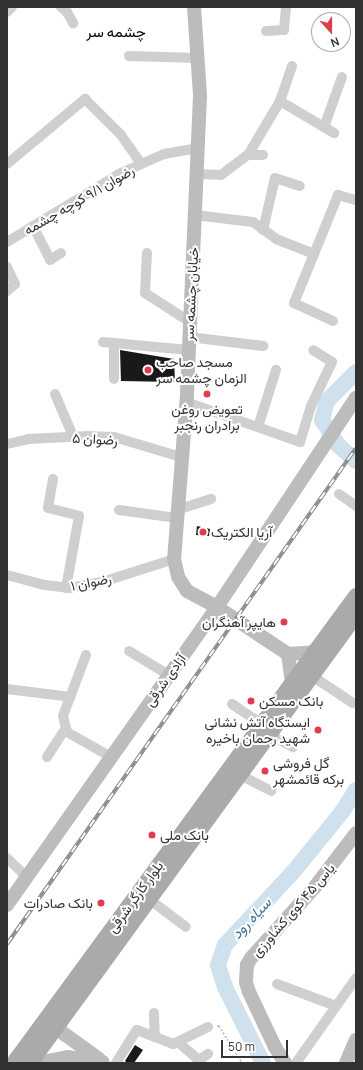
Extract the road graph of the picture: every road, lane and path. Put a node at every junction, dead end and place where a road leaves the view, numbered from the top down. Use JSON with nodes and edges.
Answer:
{"nodes":[{"id":1,"x":12,"y":7,"type":"edge"},
{"id":2,"x":61,"y":7,"type":"edge"},
{"id":3,"x":286,"y":7,"type":"edge"},
{"id":4,"x":198,"y":8,"type":"edge"},
{"id":5,"x":7,"y":12,"type":"edge"},
{"id":6,"x":73,"y":23,"type":"dead end"},
{"id":7,"x":266,"y":31,"type":"dead end"},
{"id":8,"x":129,"y":56,"type":"dead end"},
{"id":9,"x":198,"y":58,"type":"junction"},
{"id":10,"x":292,"y":66,"type":"dead end"},
{"id":11,"x":342,"y":77,"type":"dead end"},
{"id":12,"x":280,"y":101,"type":"junction"},
{"id":13,"x":324,"y":127,"type":"junction"},
{"id":14,"x":334,"y":133,"type":"dead end"},
{"id":15,"x":198,"y":148,"type":"junction"},
{"id":16,"x":248,"y":156,"type":"junction"},
{"id":17,"x":263,"y":156,"type":"dead end"},
{"id":18,"x":7,"y":164,"type":"edge"},
{"id":19,"x":141,"y":164,"type":"junction"},
{"id":20,"x":196,"y":174,"type":"junction"},
{"id":21,"x":300,"y":186,"type":"dead end"},
{"id":22,"x":356,"y":200,"type":"edge"},
{"id":23,"x":195,"y":215,"type":"junction"},
{"id":24,"x":33,"y":226,"type":"junction"},
{"id":25,"x":264,"y":230,"type":"junction"},
{"id":26,"x":7,"y":242,"type":"edge"},
{"id":27,"x":61,"y":253,"type":"dead end"},
{"id":28,"x":147,"y":253,"type":"dead end"},
{"id":29,"x":314,"y":254,"type":"junction"},
{"id":30,"x":7,"y":267,"type":"edge"},
{"id":31,"x":7,"y":291,"type":"edge"},
{"id":32,"x":333,"y":321,"type":"dead end"},
{"id":33,"x":190,"y":322,"type":"junction"},
{"id":34,"x":103,"y":342,"type":"dead end"},
{"id":35,"x":114,"y":343,"type":"junction"},
{"id":36,"x":189,"y":343,"type":"junction"},
{"id":37,"x":263,"y":346,"type":"dead end"},
{"id":38,"x":313,"y":350,"type":"dead end"},
{"id":39,"x":276,"y":370,"type":"dead end"},
{"id":40,"x":114,"y":379,"type":"dead end"},
{"id":41,"x":55,"y":394,"type":"dead end"},
{"id":42,"x":356,"y":398,"type":"edge"},
{"id":43,"x":186,"y":402,"type":"junction"},
{"id":44,"x":258,"y":427,"type":"junction"},
{"id":45,"x":73,"y":436,"type":"junction"},
{"id":46,"x":7,"y":444,"type":"edge"},
{"id":47,"x":181,"y":457,"type":"junction"},
{"id":48,"x":53,"y":479,"type":"dead end"},
{"id":49,"x":339,"y":494,"type":"dead end"},
{"id":50,"x":211,"y":499,"type":"dead end"},
{"id":51,"x":356,"y":506,"type":"edge"},
{"id":52,"x":119,"y":510,"type":"dead end"},
{"id":53,"x":177,"y":514,"type":"junction"},
{"id":54,"x":174,"y":559,"type":"junction"},
{"id":55,"x":7,"y":576,"type":"edge"},
{"id":56,"x":66,"y":588,"type":"junction"},
{"id":57,"x":356,"y":596,"type":"edge"},
{"id":58,"x":217,"y":607,"type":"junction"},
{"id":59,"x":355,"y":618,"type":"edge"},
{"id":60,"x":130,"y":651,"type":"dead end"},
{"id":61,"x":315,"y":652,"type":"junction"},
{"id":62,"x":288,"y":654,"type":"junction"},
{"id":63,"x":86,"y":655,"type":"dead end"},
{"id":64,"x":169,"y":675,"type":"junction"},
{"id":65,"x":312,"y":676,"type":"junction"},
{"id":66,"x":292,"y":683,"type":"junction"},
{"id":67,"x":7,"y":689,"type":"edge"},
{"id":68,"x":71,"y":697,"type":"junction"},
{"id":69,"x":353,"y":703,"type":"dead end"},
{"id":70,"x":232,"y":704,"type":"dead end"},
{"id":71,"x":66,"y":728,"type":"junction"},
{"id":72,"x":266,"y":730,"type":"junction"},
{"id":73,"x":293,"y":747,"type":"dead end"},
{"id":74,"x":111,"y":757,"type":"junction"},
{"id":75,"x":47,"y":758,"type":"dead end"},
{"id":76,"x":240,"y":774,"type":"junction"},
{"id":77,"x":271,"y":791,"type":"dead end"},
{"id":78,"x":202,"y":817,"type":"junction"},
{"id":79,"x":356,"y":833,"type":"edge"},
{"id":80,"x":7,"y":858,"type":"edge"},
{"id":81,"x":26,"y":877,"type":"junction"},
{"id":82,"x":149,"y":899,"type":"junction"},
{"id":83,"x":7,"y":905,"type":"edge"},
{"id":84,"x":186,"y":927,"type":"dead end"},
{"id":85,"x":356,"y":978,"type":"edge"},
{"id":86,"x":277,"y":984,"type":"dead end"},
{"id":87,"x":336,"y":1006,"type":"junction"},
{"id":88,"x":154,"y":1013,"type":"dead end"},
{"id":89,"x":208,"y":1026,"type":"joint"},
{"id":90,"x":56,"y":1028,"type":"junction"},
{"id":91,"x":155,"y":1037,"type":"junction"},
{"id":92,"x":356,"y":1040,"type":"edge"},
{"id":93,"x":178,"y":1042,"type":"junction"},
{"id":94,"x":208,"y":1054,"type":"dead end"},
{"id":95,"x":198,"y":1062,"type":"edge"},
{"id":96,"x":14,"y":1063,"type":"edge"},
{"id":97,"x":30,"y":1063,"type":"edge"},
{"id":98,"x":37,"y":1063,"type":"edge"},
{"id":99,"x":108,"y":1063,"type":"edge"},
{"id":100,"x":242,"y":1063,"type":"edge"},
{"id":101,"x":285,"y":1063,"type":"edge"},
{"id":102,"x":296,"y":1063,"type":"edge"},
{"id":103,"x":346,"y":1063,"type":"edge"}],
"edges":[{"from":1,"to":5,"type":"street"},
{"from":2,"to":6,"type":"street"},
{"from":3,"to":7,"type":"street"},
{"from":4,"to":9,"type":"street","name":"خیابان چشمه سر"},
{"from":8,"to":9,"type":"street"},
{"from":9,"to":15,"type":"street","name":"خیابان چشمه سر"},
{"from":10,"to":12,"type":"street"},
{"from":11,"to":13,"type":"street"},
{"from":12,"to":13,"type":"street"},
{"from":12,"to":16,"type":"street"},
{"from":13,"to":14,"type":"street"},
{"from":15,"to":19,"type":"street","name":"رضوان ۹/۱ کوچه چشمه"},
{"from":15,"to":20,"type":"street","name":"خیابان چشمه سر"},
{"from":16,"to":17,"type":"street"},
{"from":16,"to":20,"type":"street"},
{"from":18,"to":19,"type":"street"},
{"from":19,"to":24,"type":"street","name":"رضوان ۹/۱ کوچه چشمه"},
{"from":20,"to":23,"type":"street","name":"خیابان چشمه سر"},
{"from":21,"to":25,"type":"street"},
{"from":22,"to":29,"type":"street"},
{"from":23,"to":25,"type":"street"},
{"from":23,"to":33,"type":"street","name":"خیابان چشمه سر"},
{"from":24,"to":26,"type":"street","name":"رضوان ۹/۱ کوچه چشمه"},
{"from":24,"to":27,"type":"street"},
{"from":25,"to":29,"type":"street"},
{"from":28,"to":33,"type":"street"},
{"from":29,"to":32,"type":"street"},
{"from":30,"to":31,"type":"street"},
{"from":33,"to":36,"type":"street","name":"خیابان چشمه سر"},
{"from":34,"to":35,"type":"street"},
{"from":35,"to":36,"type":"street"},
{"from":35,"to":40,"type":"street"},
{"from":36,"to":37,"type":"street"},
{"from":36,"to":43,"type":"street","name":"خیابان چشمه سر"},
{"from":38,"to":44,"type":"street"},
{"from":39,"to":44,"type":"street"},
{"from":41,"to":45,"type":"street"},
{"from":42,"to":58,"type":"street","name":"آزادی شرقی"},
{"from":43,"to":44,"type":"street"},
{"from":43,"to":47,"type":"street","name":"خیابان چشمه سر"},
{"from":45,"to":46,"type":"street","name":"رضوان ۵"},
{"from":45,"to":47,"type":"street","name":"رضوان ۵"},
{"from":47,"to":53,"type":"street","name":"خیابان چشمه سر"},
{"from":48,"to":56,"type":"street"},
{"from":49,"to":51,"type":"street"},
{"from":50,"to":53,"type":"street"},
{"from":52,"to":53,"type":"street"},
{"from":53,"to":54,"type":"street","name":"خیابان چشمه سر"},
{"from":54,"to":56,"type":"street","name":"رضوان ۱"},
{"from":54,"to":58,"type":"street","name":"خیابان چشمه سر"},
{"from":55,"to":56,"type":"street","name":"رضوان ۱"},
{"from":57,"to":61,"type":"main road","name":"بلوار کارگر شرقی"},
{"from":58,"to":62,"type":"street","name":"خیابان چشمه سر"},
{"from":58,"to":64,"type":"street","name":"آزادی شرقی"},
{"from":59,"to":65,"type":"main road","name":"بلوار کارگر شرقی"},
{"from":60,"to":64,"type":"street"},
{"from":61,"to":62,"type":"street"},
{"from":61,"to":66,"type":"main road","name":"بلوار کارگر شرقی"},
{"from":62,"to":66,"type":"street"},
{"from":63,"to":68,"type":"street"},
{"from":64,"to":74,"type":"street","name":"آزادی شرقی"},
{"from":65,"to":69,"type":"street"},
{"from":65,"to":72,"type":"main road","name":"بلوار کارگر شرقی"},
{"from":66,"to":72,"type":"main road","name":"بلوار کارگر شرقی"},
{"from":67,"to":68,"type":"street"},
{"from":68,"to":71,"type":"street"},
{"from":70,"to":72,"type":"street"},
{"from":71,"to":74,"type":"street"},
{"from":71,"to":75,"type":"street"},
{"from":72,"to":73,"type":"street"},
{"from":72,"to":76,"type":"main road","name":"بلوار کارگر شرقی"},
{"from":72,"to":78,"type":"main road","name":"بلوار کارگر شرقی"},
{"from":74,"to":81,"type":"street","name":"آزادی شرقی"},
{"from":76,"to":77,"type":"street"},
{"from":76,"to":78,"type":"main road","name":"بلوار کارگر شرقی"},
{"from":78,"to":82,"type":"main road","name":"بلوار کارگر شرقی"},
{"from":78,"to":96,"type":"main road","name":"بلوار کارگر شرقی"},
{"from":79,"to":101,"type":"street","name":"یاس ۴۵ کوی کشاورزی"},
{"from":80,"to":81,"type":"street"},
{"from":81,"to":83,"type":"street","name":"آزادی شرقی"},
{"from":82,"to":84,"type":"street"},
{"from":82,"to":90,"type":"main road","name":"بلوار کارگر شرقی"},
{"from":85,"to":87,"type":"street"},
{"from":86,"to":87,"type":"street"},
{"from":87,"to":102,"type":"street"},
{"from":88,"to":91,"type":"street"},
{"from":89,"to":93,"type":"street"},
{"from":89,"to":100,"type":"path"},
{"from":90,"to":97,"type":"main road","name":"بلوار کارگر شرقی"},
{"from":90,"to":99,"type":"street"},
{"from":91,"to":93,"type":"street"},
{"from":91,"to":99,"type":"street"},
{"from":92,"to":103,"type":"street"},
{"from":93,"to":95,"type":"street"},
{"from":94,"to":95,"type":"street"},
{"from":98,"to":99,"type":"street"}]}
